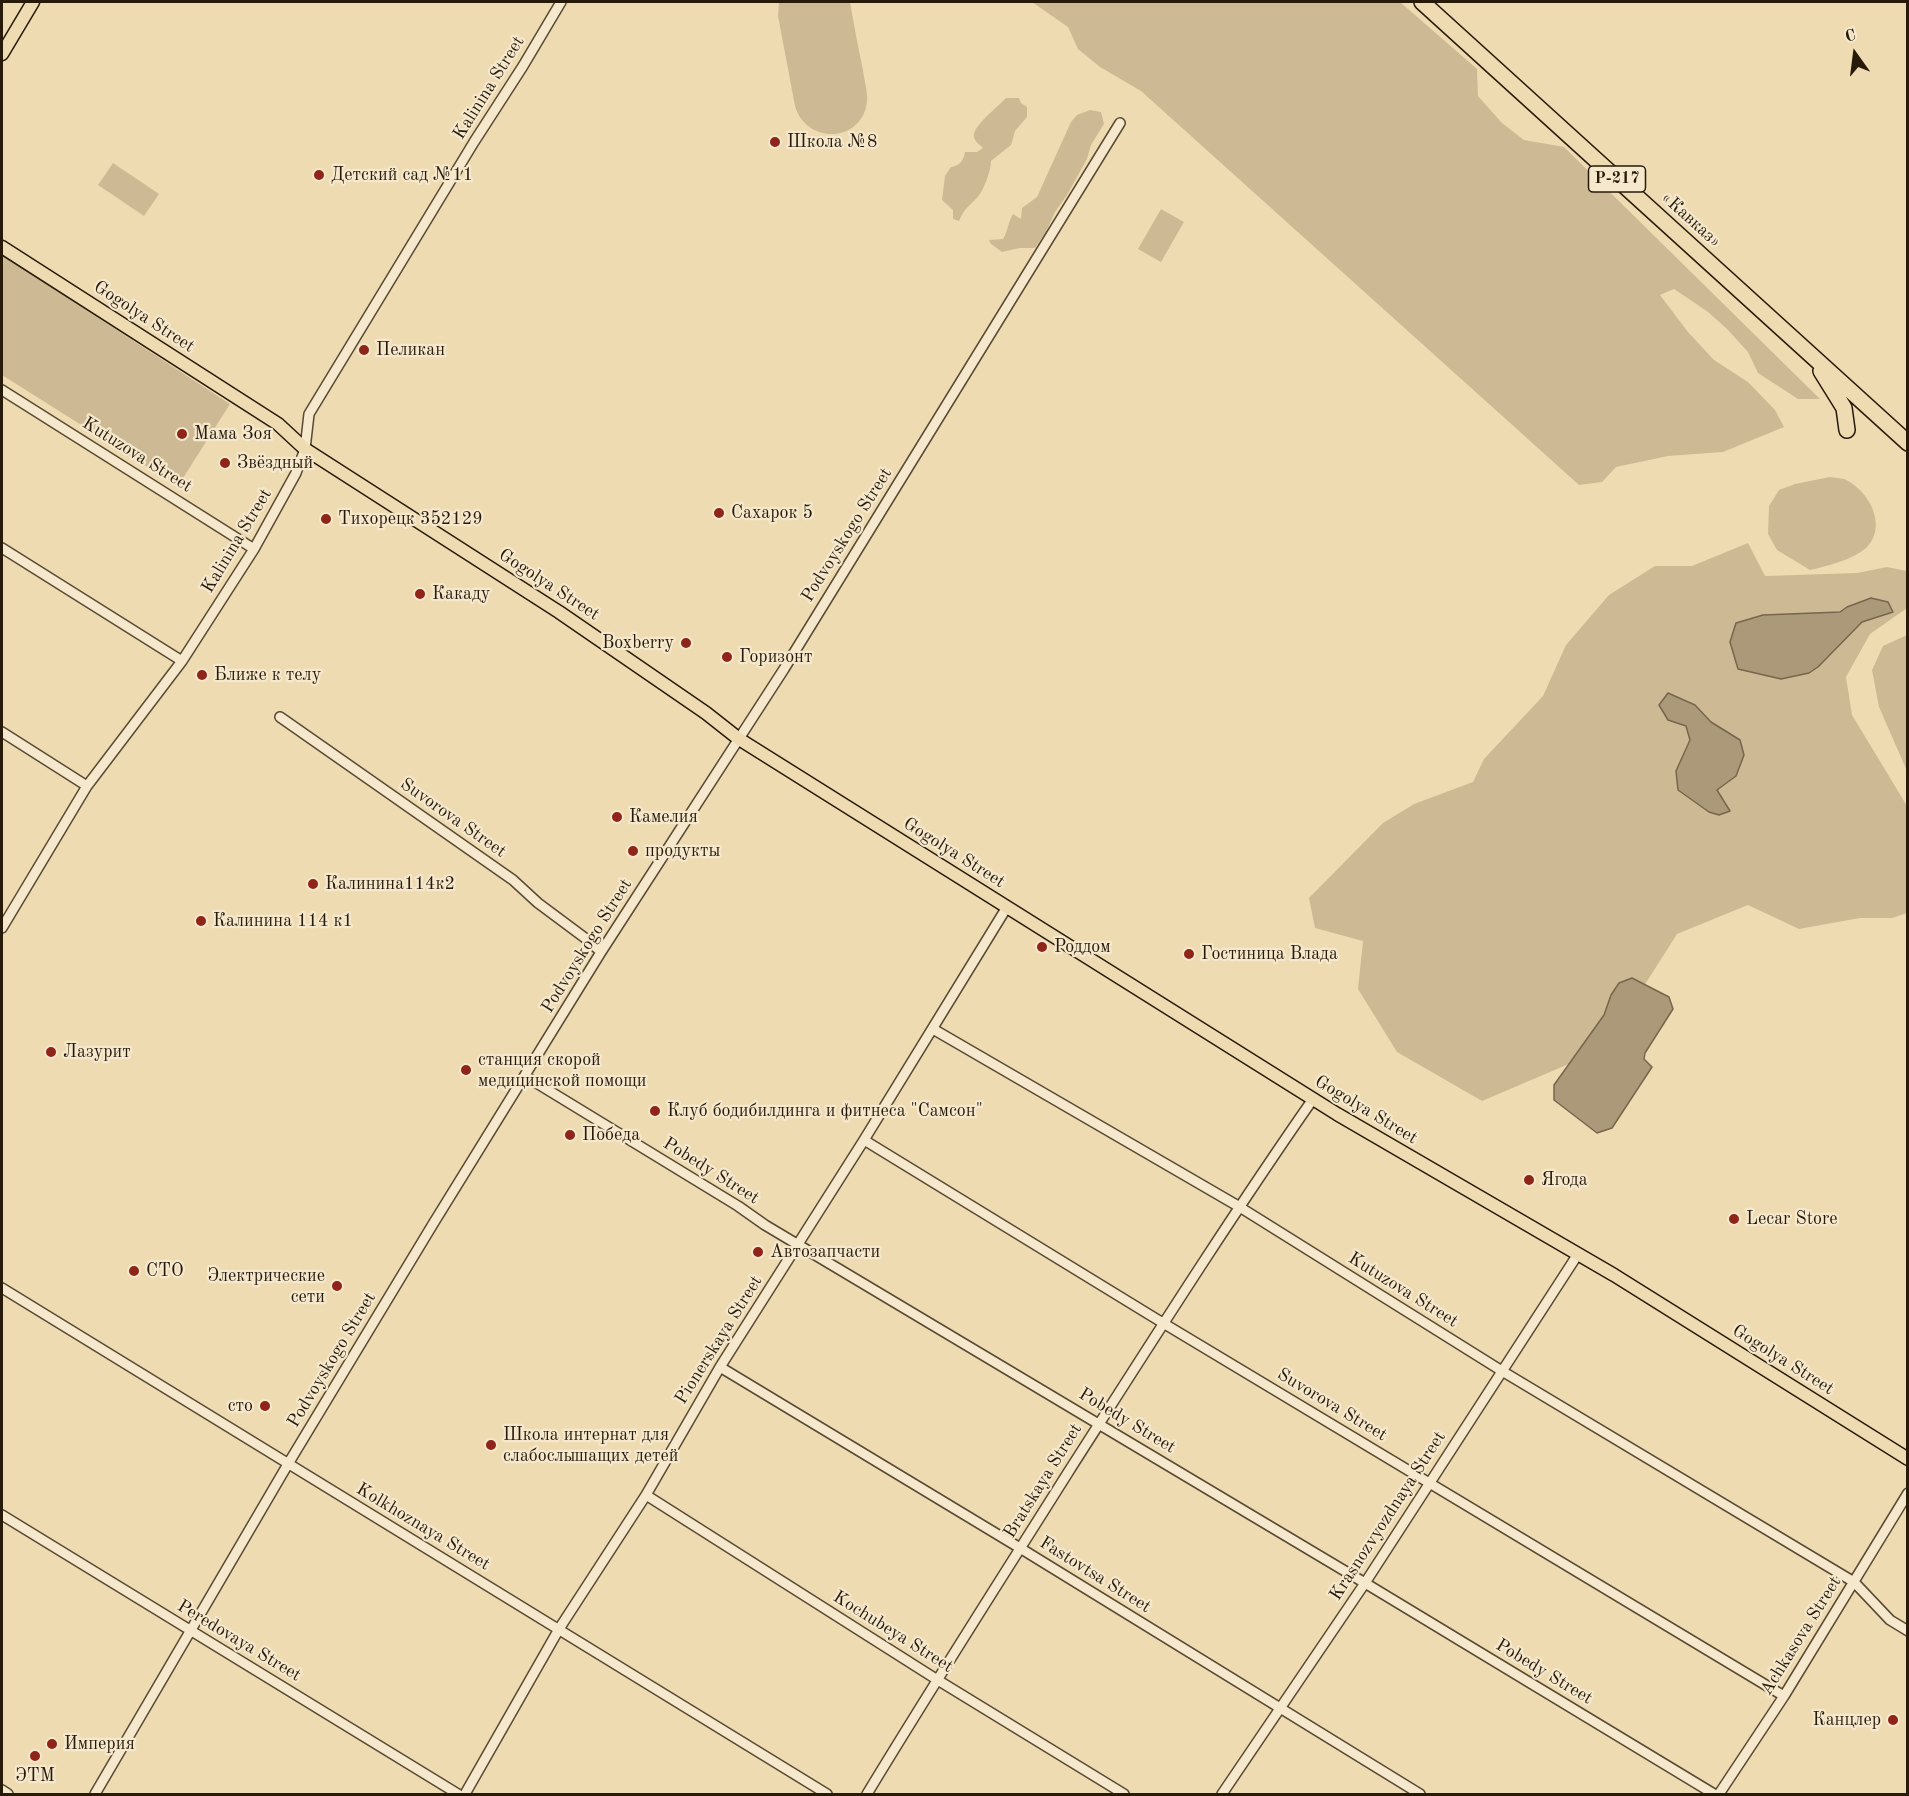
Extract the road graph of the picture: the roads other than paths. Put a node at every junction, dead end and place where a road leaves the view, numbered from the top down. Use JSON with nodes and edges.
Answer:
{"nodes":[{"id":1,"x":33,"y":2,"type":"edge"},
{"id":2,"x":561,"y":2,"type":"edge"},
{"id":3,"x":1422,"y":2,"type":"edge"},
{"id":4,"x":2,"y":54,"type":"edge"},
{"id":5,"x":1120,"y":123,"type":"dead end"},
{"id":6,"x":2,"y":247,"type":"edge"},
{"id":7,"x":1812,"y":356,"type":"junction"},
{"id":8,"x":2,"y":390,"type":"edge"},
{"id":9,"x":1847,"y":430,"type":"dead end"},
{"id":10,"x":1908,"y":443,"type":"edge"},
{"id":11,"x":305,"y":449,"type":"junction"},
{"id":12,"x":2,"y":548,"type":"edge"},
{"id":13,"x":254,"y":549,"type":"junction"},
{"id":14,"x":182,"y":661,"type":"junction"},
{"id":15,"x":280,"y":717,"type":"dead end"},
{"id":16,"x":2,"y":732,"type":"edge"},
{"id":17,"x":739,"y":739,"type":"junction"},
{"id":18,"x":87,"y":786,"type":"junction"},
{"id":19,"x":1006,"y":907,"type":"junction"},
{"id":20,"x":4,"y":917,"type":"edge"},
{"id":21,"x":2,"y":928,"type":"edge"},
{"id":22,"x":601,"y":952,"type":"junction"},
{"id":23,"x":933,"y":1029,"type":"junction"},
{"id":24,"x":525,"y":1076,"type":"junction"},
{"id":25,"x":1313,"y":1099,"type":"junction"},
{"id":26,"x":864,"y":1140,"type":"junction"},
{"id":27,"x":1238,"y":1206,"type":"junction"},
{"id":28,"x":798,"y":1244,"type":"junction"},
{"id":29,"x":1578,"y":1254,"type":"junction"},
{"id":30,"x":2,"y":1288,"type":"edge"},
{"id":31,"x":1163,"y":1323,"type":"junction"},
{"id":32,"x":720,"y":1367,"type":"junction"},
{"id":33,"x":1502,"y":1371,"type":"junction"},
{"id":34,"x":1099,"y":1424,"type":"junction"},
{"id":35,"x":1908,"y":1459,"type":"edge"},
{"id":36,"x":288,"y":1464,"type":"junction"},
{"id":37,"x":1429,"y":1483,"type":"junction"},
{"id":38,"x":1908,"y":1493,"type":"edge"},
{"id":39,"x":646,"y":1495,"type":"junction"},
{"id":40,"x":2,"y":1515,"type":"edge"},
{"id":41,"x":1020,"y":1548,"type":"junction"},
{"id":42,"x":1854,"y":1582,"type":"junction"},
{"id":43,"x":1365,"y":1583,"type":"junction"},
{"id":44,"x":559,"y":1629,"type":"junction"},
{"id":45,"x":189,"y":1630,"type":"junction"},
{"id":46,"x":1908,"y":1631,"type":"edge"},
{"id":47,"x":936,"y":1679,"type":"junction"},
{"id":48,"x":1784,"y":1696,"type":"junction"},
{"id":49,"x":1280,"y":1710,"type":"junction"},
{"id":50,"x":2,"y":1790,"type":"edge"},
{"id":51,"x":8,"y":1794,"type":"edge"},
{"id":52,"x":95,"y":1794,"type":"edge"},
{"id":53,"x":458,"y":1794,"type":"edge"},
{"id":54,"x":465,"y":1794,"type":"edge"},
{"id":55,"x":827,"y":1794,"type":"edge"},
{"id":56,"x":867,"y":1794,"type":"edge"},
{"id":57,"x":1124,"y":1794,"type":"edge"},
{"id":58,"x":1221,"y":1794,"type":"edge"},
{"id":59,"x":1420,"y":1794,"type":"edge"},
{"id":60,"x":1714,"y":1794,"type":"edge"},
{"id":61,"x":1719,"y":1794,"type":"edge"}],
"edges":[{"from":1,"to":4,"type":"main road"},
{"from":2,"to":11,"type":"street","name":"Kalinina Street"},
{"from":3,"to":7,"type":"highway","name":"«Кавказ»","number":"Р-217"},
{"from":5,"to":17,"type":"street","name":"Podvoyskogo Street"},
{"from":6,"to":11,"type":"main road","name":"Gogolya Street"},
{"from":7,"to":9,"type":"highway"},
{"from":7,"to":10,"type":"highway","name":"«Кавказ»","number":"Р-217"},
{"from":8,"to":13,"type":"street","name":"Kutuzova Street"},
{"from":11,"to":13,"type":"street","name":"Kalinina Street"},
{"from":11,"to":17,"type":"main road","name":"Gogolya Street"},
{"from":12,"to":14,"type":"street"},
{"from":13,"to":14,"type":"street","name":"Kalinina Street"},
{"from":14,"to":18,"type":"street","name":"Kalinina Street"},
{"from":15,"to":22,"type":"street","name":"Suvorova Street"},
{"from":16,"to":18,"type":"street"},
{"from":17,"to":19,"type":"main road","name":"Gogolya Street"},
{"from":17,"to":22,"type":"street","name":"Podvoyskogo Street"},
{"from":18,"to":20,"type":"street","name":"Kalinina Street"},
{"from":19,"to":23,"type":"street","name":"Pionerskaya Street"},
{"from":19,"to":25,"type":"main road","name":"Gogolya Street"},
{"from":20,"to":21,"type":"street","name":"Kalinina Street"},
{"from":22,"to":24,"type":"street","name":"Podvoyskogo Street"},
{"from":23,"to":26,"type":"street","name":"Pionerskaya Street"},
{"from":23,"to":27,"type":"street","name":"Kutuzova Street"},
{"from":24,"to":28,"type":"street","name":"Pobedy Street"},
{"from":24,"to":36,"type":"street","name":"Podvoyskogo Street"},
{"from":25,"to":27,"type":"street","name":"Bratskaya Street"},
{"from":25,"to":29,"type":"main road","name":"Gogolya Street"},
{"from":26,"to":28,"type":"street","name":"Pionerskaya Street"},
{"from":26,"to":31,"type":"street","name":"Suvorova Street"},
{"from":27,"to":31,"type":"street","name":"Bratskaya Street"},
{"from":27,"to":33,"type":"street","name":"Kutuzova Street"},
{"from":28,"to":32,"type":"street","name":"Pionerskaya Street"},
{"from":28,"to":34,"type":"street","name":"Pobedy Street"},
{"from":29,"to":33,"type":"street","name":"Krasnozvyozdnaya Street"},
{"from":29,"to":35,"type":"main road","name":"Gogolya Street"},
{"from":30,"to":36,"type":"street","name":"Kolkhoznaya Street"},
{"from":31,"to":34,"type":"street","name":"Bratskaya Street"},
{"from":31,"to":37,"type":"street","name":"Suvorova Street"},
{"from":32,"to":39,"type":"street","name":"Pionerskaya Street"},
{"from":32,"to":41,"type":"street","name":"Fastovtsa Street"},
{"from":33,"to":37,"type":"street","name":"Krasnozvyozdnaya Street"},
{"from":33,"to":42,"type":"street","name":"Kutuzova Street"},
{"from":34,"to":41,"type":"street","name":"Bratskaya Street"},
{"from":34,"to":43,"type":"street","name":"Pobedy Street"},
{"from":36,"to":44,"type":"street","name":"Kolkhoznaya Street"},
{"from":36,"to":45,"type":"street","name":"Podvoyskogo Street"},
{"from":37,"to":43,"type":"street","name":"Krasnozvyozdnaya Street"},
{"from":37,"to":48,"type":"street","name":"Suvorova Street"},
{"from":38,"to":42,"type":"street","name":"Achkasova Street"},
{"from":39,"to":44,"type":"street","name":"Pionerskaya Street"},
{"from":39,"to":47,"type":"street","name":"Kochubeya Street"},
{"from":40,"to":45,"type":"street","name":"Peredovaya Street"},
{"from":41,"to":47,"type":"street","name":"Bratskaya Street"},
{"from":41,"to":49,"type":"street","name":"Fastovtsa Street"},
{"from":42,"to":46,"type":"street","name":"Kutuzova Street"},
{"from":42,"to":48,"type":"street","name":"Achkasova Street"},
{"from":43,"to":49,"type":"street","name":"Krasnozvyozdnaya Street"},
{"from":43,"to":60,"type":"street","name":"Pobedy Street"},
{"from":44,"to":54,"type":"street","name":"Pionerskaya Street"},
{"from":44,"to":55,"type":"street","name":"Kolkhoznaya Street"},
{"from":45,"to":52,"type":"street","name":"Podvoyskogo Street"},
{"from":45,"to":53,"type":"street","name":"Peredovaya Street"},
{"from":47,"to":56,"type":"street","name":"Bratskaya Street"},
{"from":47,"to":57,"type":"street","name":"Kochubeya Street"},
{"from":48,"to":61,"type":"street","name":"Achkasova Street"},
{"from":49,"to":58,"type":"street","name":"Krasnozvyozdnaya Street"},
{"from":49,"to":59,"type":"street","name":"Fastovtsa Street"},
{"from":50,"to":51,"type":"street"}]}
